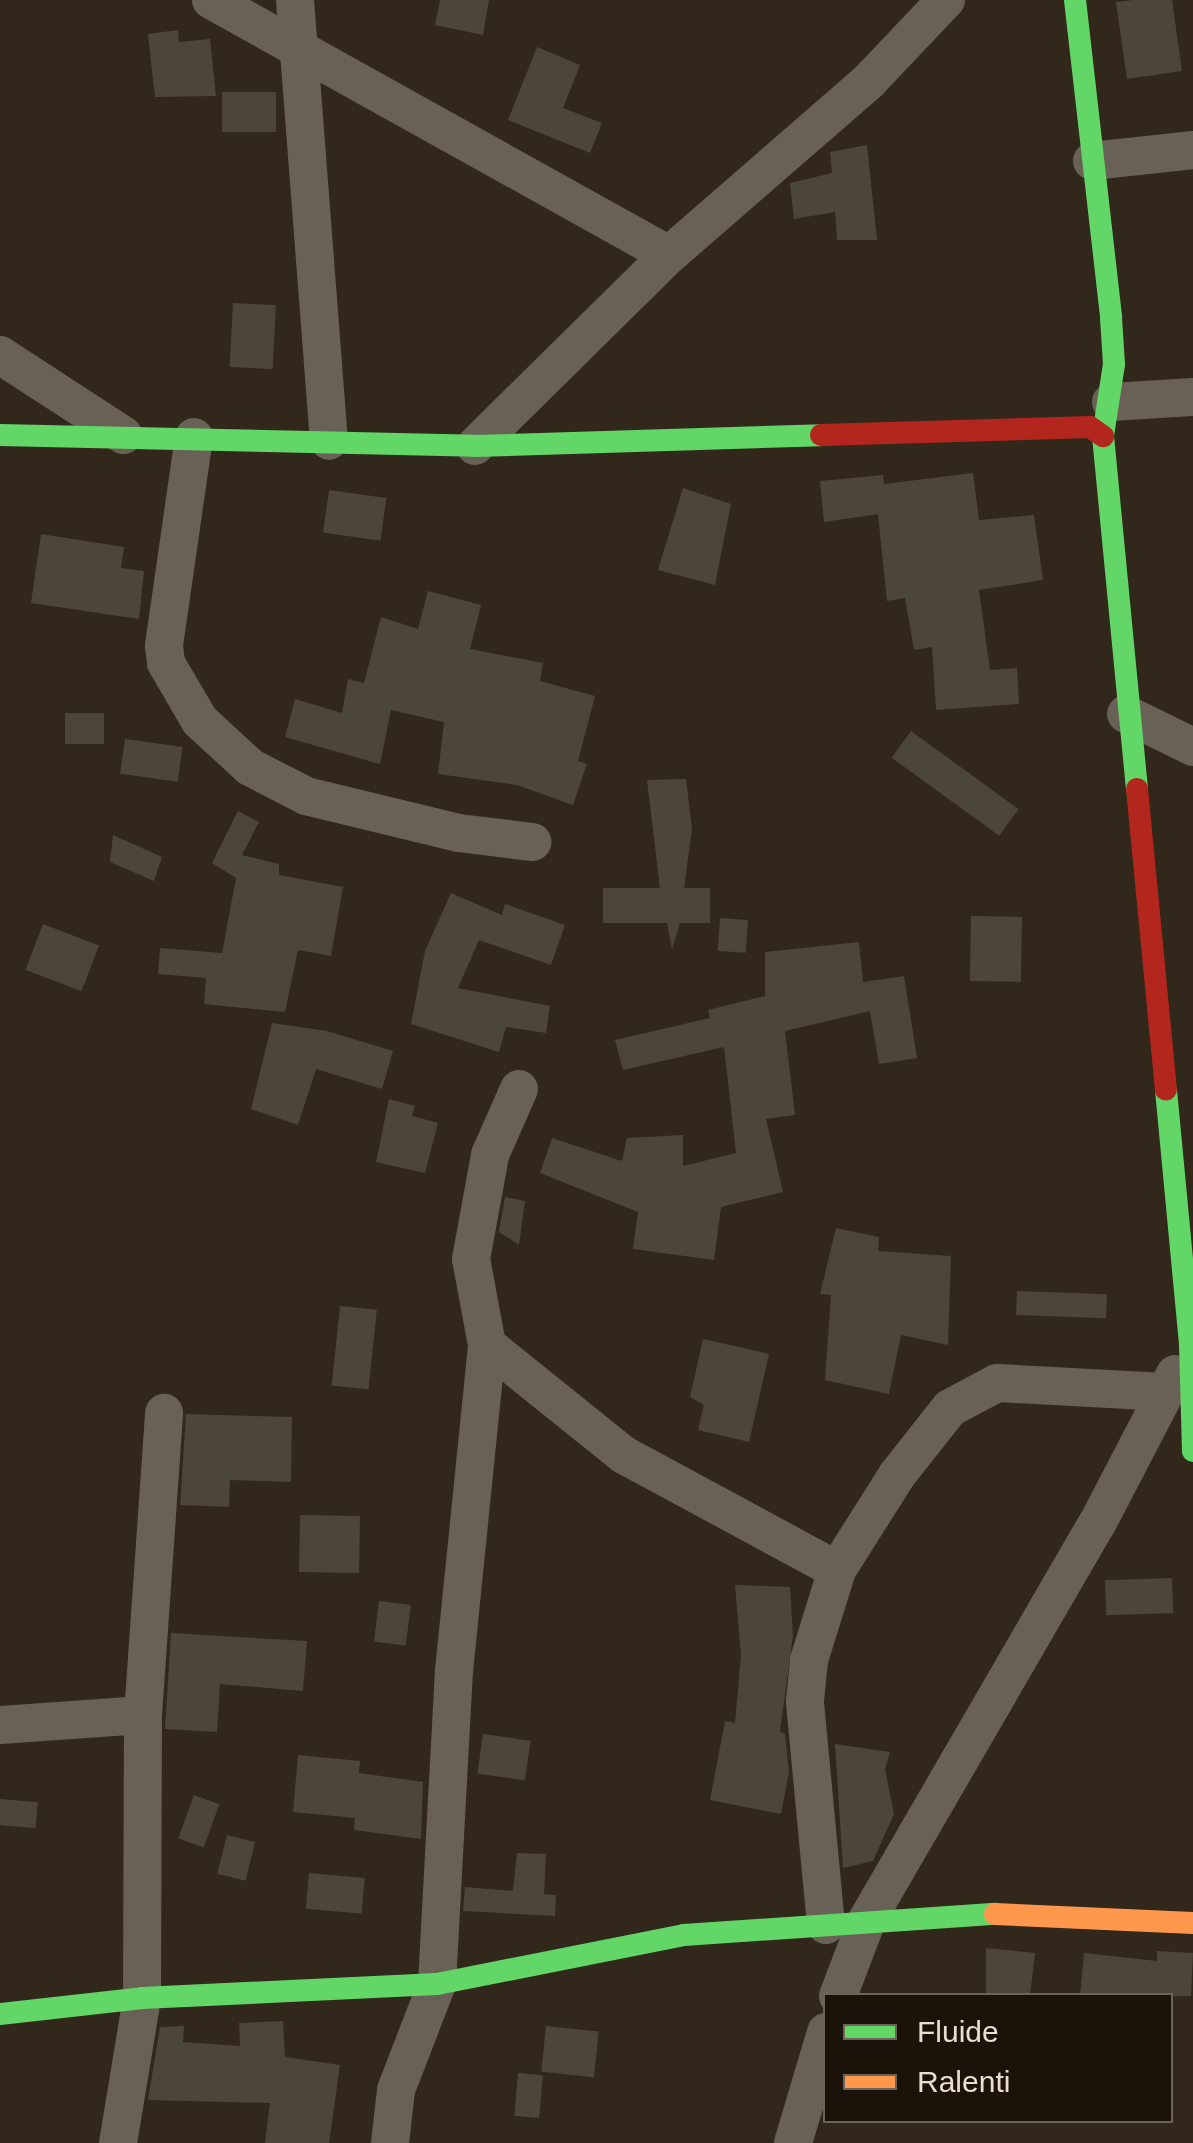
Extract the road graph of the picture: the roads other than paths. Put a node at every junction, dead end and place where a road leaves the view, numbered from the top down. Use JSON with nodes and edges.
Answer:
{"nodes":[{"id":1,"x":211,"y":0,"type":"edge"},
{"id":2,"x":295,"y":0,"type":"edge"},
{"id":3,"x":946,"y":0,"type":"edge"},
{"id":4,"x":1075,"y":0,"type":"edge"},
{"id":5,"x":299,"y":46,"type":"junction"},
{"id":6,"x":1193,"y":150,"type":"edge"},
{"id":7,"x":1092,"y":160,"type":"junction"},
{"id":8,"x":670,"y":255,"type":"junction"},
{"id":9,"x":0,"y":355,"type":"edge"},
{"id":10,"x":1193,"y":396,"type":"edge"},
{"id":11,"x":1107,"y":419,"type":"junction"},
{"id":12,"x":123,"y":434,"type":"junction"},
{"id":13,"x":0,"y":435,"type":"edge"},
{"id":14,"x":194,"y":437,"type":"junction"},
{"id":15,"x":329,"y":440,"type":"junction"},
{"id":16,"x":475,"y":446,"type":"junction"},
{"id":17,"x":1126,"y":714,"type":"junction"},
{"id":18,"x":1193,"y":747,"type":"edge"},
{"id":19,"x":532,"y":842,"type":"dead end"},
{"id":20,"x":519,"y":1089,"type":"dead end"},
{"id":21,"x":1190,"y":1344,"type":"junction"},
{"id":22,"x":487,"y":1345,"type":"junction"},
{"id":23,"x":1165,"y":1392,"type":"junction"},
{"id":24,"x":164,"y":1413,"type":"dead end"},
{"id":25,"x":1193,"y":1426,"type":"edge"},
{"id":26,"x":1193,"y":1450,"type":"edge"},
{"id":27,"x":836,"y":1570,"type":"junction"},
{"id":28,"x":143,"y":1715,"type":"junction"},
{"id":29,"x":0,"y":1725,"type":"edge"},
{"id":30,"x":867,"y":1920,"type":"junction"},
{"id":31,"x":1193,"y":1923,"type":"edge"},
{"id":32,"x":826,"y":1924,"type":"junction"},
{"id":33,"x":437,"y":1984,"type":"junction"},
{"id":34,"x":839,"y":1993,"type":"edge"},
{"id":35,"x":142,"y":1998,"type":"junction"},
{"id":36,"x":0,"y":2014,"type":"edge"},
{"id":37,"x":823,"y":2042,"type":"edge"},
{"id":38,"x":118,"y":2143,"type":"edge"},
{"id":39,"x":390,"y":2143,"type":"edge"},
{"id":40,"x":792,"y":2143,"type":"edge"}],
"edges":[{"from":1,"to":5,"type":"street"},
{"from":2,"to":5,"type":"street"},
{"from":3,"to":8,"type":"street"},
{"from":4,"to":7,"type":"street"},
{"from":5,"to":8,"type":"street"},
{"from":5,"to":15,"type":"street"},
{"from":6,"to":7,"type":"street"},
{"from":7,"to":11,"type":"street"},
{"from":8,"to":16,"type":"street"},
{"from":9,"to":12,"type":"street"},
{"from":10,"to":11,"type":"street"},
{"from":11,"to":16,"type":"street"},
{"from":11,"to":17,"type":"street"},
{"from":12,"to":13,"type":"street"},
{"from":12,"to":14,"type":"street"},
{"from":14,"to":15,"type":"street"},
{"from":14,"to":19,"type":"street"},
{"from":15,"to":16,"type":"street"},
{"from":17,"to":18,"type":"street"},
{"from":17,"to":21,"type":"street"},
{"from":20,"to":22,"type":"street"},
{"from":21,"to":23,"type":"street"},
{"from":21,"to":25,"type":"street"},
{"from":22,"to":27,"type":"street"},
{"from":22,"to":33,"type":"street"},
{"from":23,"to":27,"type":"street"},
{"from":23,"to":30,"type":"street"},
{"from":24,"to":28,"type":"street"},
{"from":25,"to":26,"type":"street"},
{"from":27,"to":32,"type":"street"},
{"from":28,"to":29,"type":"street"},
{"from":28,"to":35,"type":"street"},
{"from":30,"to":31,"type":"street"},
{"from":30,"to":32,"type":"street"},
{"from":30,"to":34,"type":"street"},
{"from":32,"to":33,"type":"street"},
{"from":33,"to":35,"type":"street"},
{"from":33,"to":39,"type":"street"},
{"from":35,"to":36,"type":"street"},
{"from":35,"to":38,"type":"street"},
{"from":37,"to":40,"type":"street"}]}
